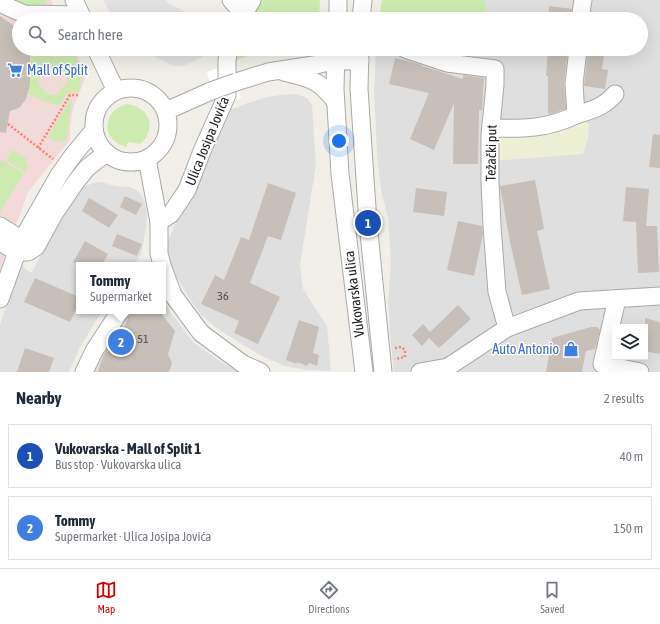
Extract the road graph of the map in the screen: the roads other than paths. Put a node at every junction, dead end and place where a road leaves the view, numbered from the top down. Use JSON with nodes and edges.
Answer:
{"nodes":[{"id":1,"x":231,"y":0,"type":"edge"},
{"id":2,"x":338,"y":0,"type":"edge"},
{"id":3,"x":363,"y":0,"type":"edge"},
{"id":4,"x":583,"y":0,"type":"edge"},
{"id":5,"x":0,"y":2,"type":"edge"},
{"id":6,"x":79,"y":11,"type":"edge"},
{"id":7,"x":246,"y":11,"type":"edge"},
{"id":8,"x":20,"y":12,"type":"edge"},
{"id":9,"x":61,"y":12,"type":"edge"},
{"id":10,"x":338,"y":12,"type":"edge"},
{"id":11,"x":362,"y":12,"type":"edge"},
{"id":12,"x":581,"y":12,"type":"edge"},
{"id":13,"x":99,"y":56,"type":"edge"},
{"id":14,"x":228,"y":56,"type":"edge"},
{"id":15,"x":332,"y":56,"type":"edge"},
{"id":16,"x":336,"y":56,"type":"edge"},
{"id":17,"x":360,"y":56,"type":"edge"},
{"id":18,"x":426,"y":56,"type":"edge"},
{"id":19,"x":577,"y":56,"type":"edge"},
{"id":20,"x":278,"y":71,"type":"junction"},
{"id":21,"x":116,"y":91,"type":"junction"},
{"id":22,"x":616,"y":94,"type":"dead end"},
{"id":23,"x":335,"y":101,"type":"junction"},
{"id":24,"x":166,"y":111,"type":"junction"},
{"id":25,"x":576,"y":115,"type":"junction"},
{"id":26,"x":491,"y":128,"type":"junction"},
{"id":27,"x":94,"y":130,"type":"junction"},
{"id":28,"x":106,"y":154,"type":"junction"},
{"id":29,"x":147,"y":159,"type":"junction"},
{"id":30,"x":159,"y":222,"type":"junction"},
{"id":31,"x":0,"y":226,"type":"edge"},
{"id":32,"x":0,"y":242,"type":"edge"},
{"id":33,"x":20,"y":246,"type":"junction"},
{"id":34,"x":159,"y":262,"type":"edge"},
{"id":35,"x":166,"y":279,"type":"edge"},
{"id":36,"x":660,"y":296,"type":"edge"},
{"id":37,"x":0,"y":299,"type":"edge"},
{"id":38,"x":617,"y":299,"type":"junction"},
{"id":39,"x":118,"y":314,"type":"edge"},
{"id":40,"x":507,"y":328,"type":"junction"},
{"id":41,"x":386,"y":366,"type":"edge"},
{"id":42,"x":451,"y":369,"type":"edge"},
{"id":43,"x":84,"y":372,"type":"edge"},
{"id":44,"x":261,"y":372,"type":"edge"},
{"id":45,"x":364,"y":372,"type":"edge"},
{"id":46,"x":420,"y":372,"type":"edge"},
{"id":47,"x":640,"y":372,"type":"edge"}],
"edges":[{"from":1,"to":7,"type":"street"},
{"from":2,"to":10,"type":"street"},
{"from":3,"to":11,"type":"street"},
{"from":4,"to":12,"type":"street"},
{"from":5,"to":8,"type":"street"},
{"from":6,"to":9,"type":"street"},
{"from":13,"to":21,"type":"street"},
{"from":14,"to":30,"type":"street","name":"Ulica Josipa Jovića"},
{"from":15,"to":20,"type":"street"},
{"from":16,"to":23,"type":"street","name":"Vukovarska ulica"},
{"from":17,"to":41,"type":"street","name":"Vukovarska ulica"},
{"from":18,"to":26,"type":"street","name":"Težački put"},
{"from":19,"to":25,"type":"street"},
{"from":20,"to":23,"type":"street"},
{"from":20,"to":24,"type":"street","bridge":true},
{"from":21,"to":24,"type":"street"},
{"from":21,"to":27,"type":"street"},
{"from":22,"to":25,"type":"street"},
{"from":23,"to":45,"type":"street","name":"Vukovarska ulica"},
{"from":24,"to":29,"type":"street"},
{"from":25,"to":26,"type":"street"},
{"from":26,"to":40,"type":"street","name":"Težački put"},
{"from":27,"to":28,"type":"street"},
{"from":27,"to":33,"type":"street"},
{"from":28,"to":29,"type":"street"},
{"from":28,"to":33,"type":"street"},
{"from":29,"to":30,"type":"street"},
{"from":30,"to":34,"type":"street"},
{"from":31,"to":33,"type":"street"},
{"from":32,"to":33,"type":"street"},
{"from":33,"to":37,"type":"street"},
{"from":35,"to":44,"type":"street"},
{"from":36,"to":38,"type":"street"},
{"from":38,"to":40,"type":"street"},
{"from":38,"to":47,"type":"street"},
{"from":39,"to":43,"type":"street"},
{"from":40,"to":42,"type":"street"},
{"from":42,"to":46,"type":"street"}]}
